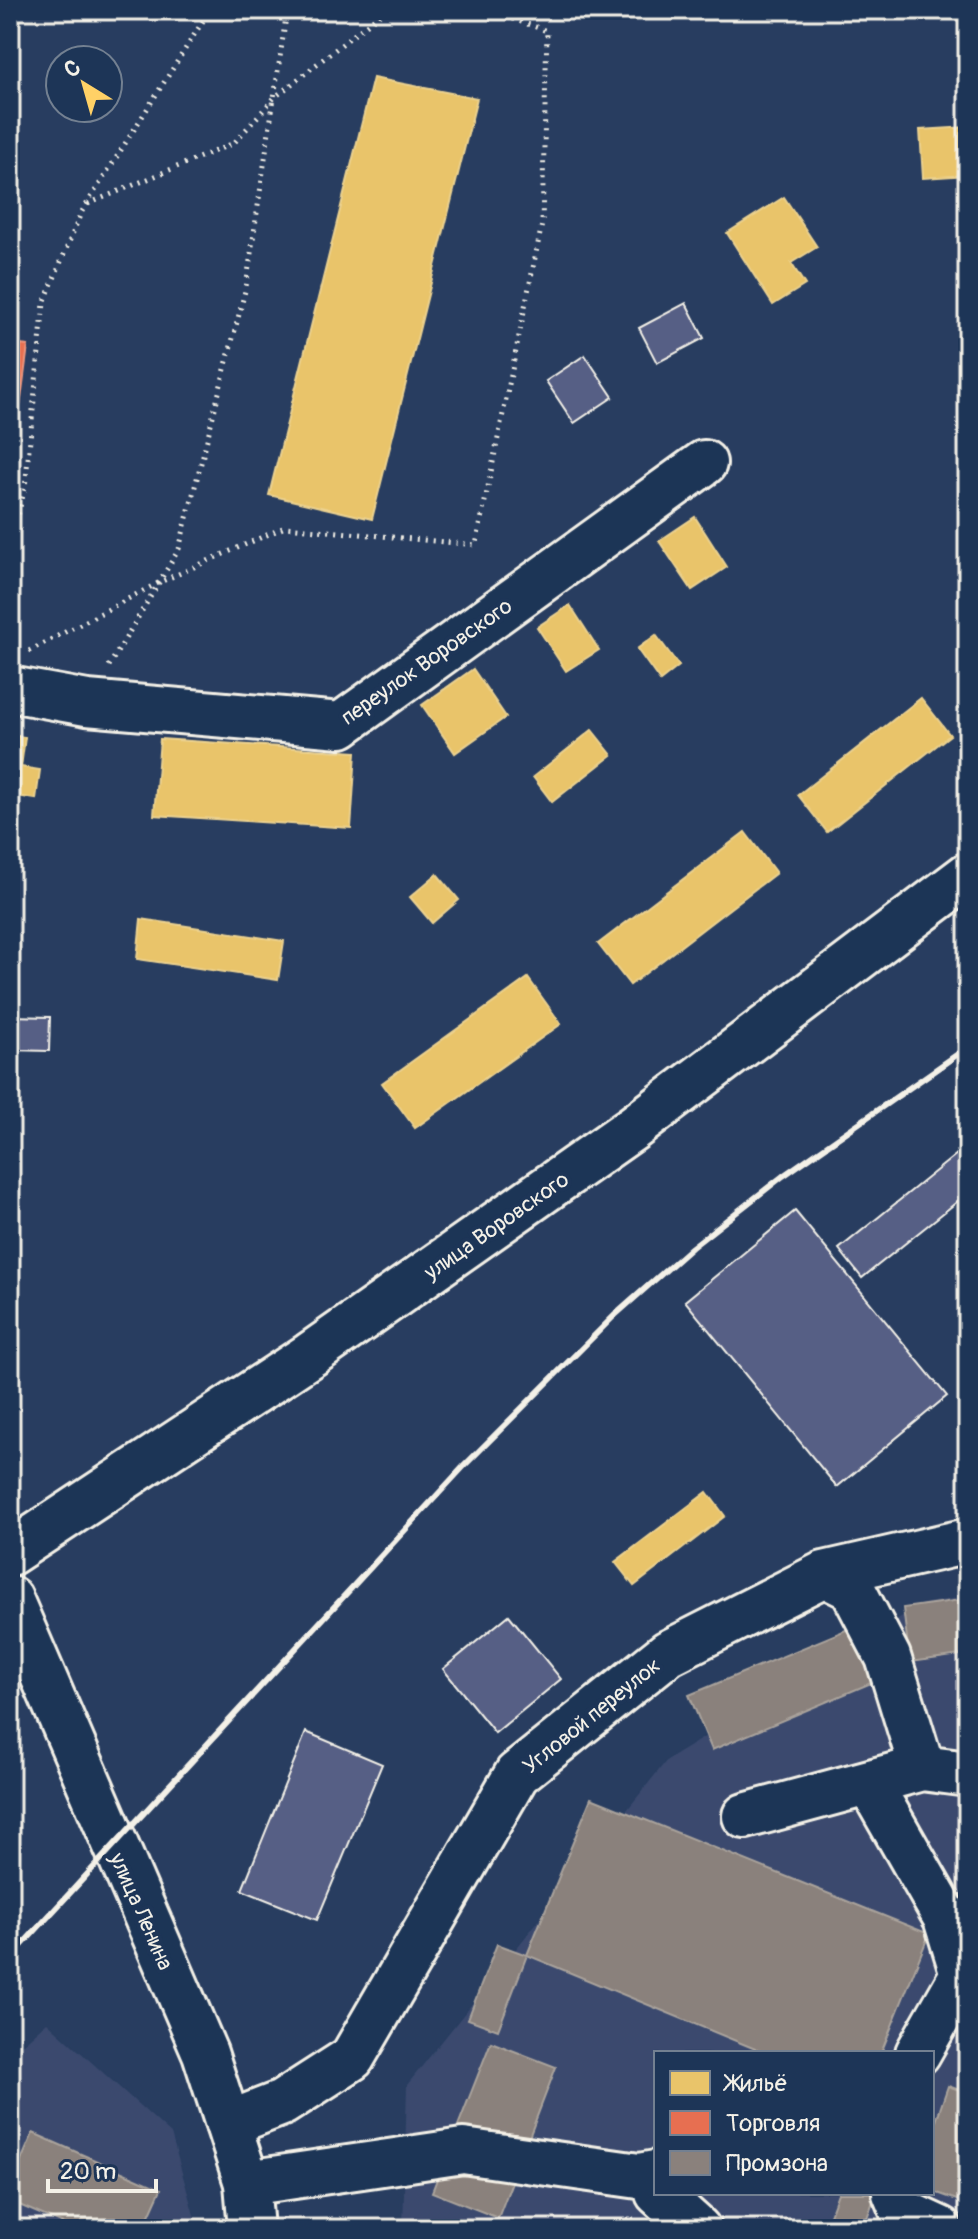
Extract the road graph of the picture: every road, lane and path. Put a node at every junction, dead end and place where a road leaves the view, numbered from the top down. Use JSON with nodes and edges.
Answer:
{"nodes":[{"id":1,"x":210,"y":10,"type":"edge"},
{"id":2,"x":287,"y":10,"type":"edge"},
{"id":3,"x":396,"y":10,"type":"edge"},
{"id":4,"x":488,"y":10,"type":"edge"},
{"id":5,"x":274,"y":98,"type":"junction"},
{"id":6,"x":87,"y":204,"type":"junction"},
{"id":7,"x":704,"y":463,"type":"dead end"},
{"id":8,"x":10,"y":545,"type":"edge"},
{"id":9,"x":160,"y":582,"type":"junction"},
{"id":10,"x":16,"y":672,"type":"edge"},
{"id":11,"x":87,"y":703,"type":"junction"},
{"id":12,"x":968,"y":875,"type":"edge"},
{"id":13,"x":968,"y":1541,"type":"edge"},
{"id":14,"x":10,"y":1553,"type":"edge"},
{"id":15,"x":824,"y":1574,"type":"junction"},
{"id":16,"x":10,"y":1599,"type":"edge"},
{"id":17,"x":922,"y":1768,"type":"junction"},
{"id":18,"x":968,"y":1774,"type":"edge"},
{"id":19,"x":869,"y":1783,"type":"junction"},
{"id":20,"x":745,"y":1816,"type":"dead end"},
{"id":21,"x":966,"y":1975,"type":"edge"},
{"id":22,"x":919,"y":2051,"type":"edge"},
{"id":23,"x":228,"y":2124,"type":"junction"},
{"id":24,"x":247,"y":2183,"type":"junction"},
{"id":25,"x":652,"y":2183,"type":"edge"},
{"id":26,"x":664,"y":2195,"type":"edge"},
{"id":27,"x":896,"y":2195,"type":"edge"},
{"id":28,"x":251,"y":2229,"type":"edge"},
{"id":29,"x":698,"y":2229,"type":"edge"},
{"id":30,"x":940,"y":2229,"type":"edge"}],
"edges":[{"from":1,"to":6,"type":"path"},
{"from":2,"to":5,"type":"path"},
{"from":3,"to":5,"type":"path"},
{"from":4,"to":9,"type":"path"},
{"from":5,"to":6,"type":"path"},
{"from":5,"to":9,"type":"path"},
{"from":6,"to":8,"type":"path"},
{"from":7,"to":11,"type":"street","name":"переулок Воровского"},
{"from":9,"to":10,"type":"path"},
{"from":9,"to":11,"type":"path"},
{"from":10,"to":11,"type":"street","name":"переулок Воровского"},
{"from":12,"to":14,"type":"street","name":"улица Воровского"},
{"from":13,"to":15,"type":"street","name":"Угловой переулок"},
{"from":15,"to":17,"type":"street"},
{"from":15,"to":23,"type":"street","name":"Угловой переулок"},
{"from":16,"to":23,"type":"street","name":"улица Ленина"},
{"from":17,"to":18,"type":"street"},
{"from":17,"to":19,"type":"street"},
{"from":19,"to":20,"type":"street"},
{"from":19,"to":21,"type":"street"},
{"from":21,"to":22,"type":"street"},
{"from":23,"to":24,"type":"street","name":"улица Ленина"},
{"from":24,"to":25,"type":"street"},
{"from":24,"to":28,"type":"street","name":"улица Ленина"},
{"from":26,"to":29,"type":"street"},
{"from":27,"to":30,"type":"street"}]}
